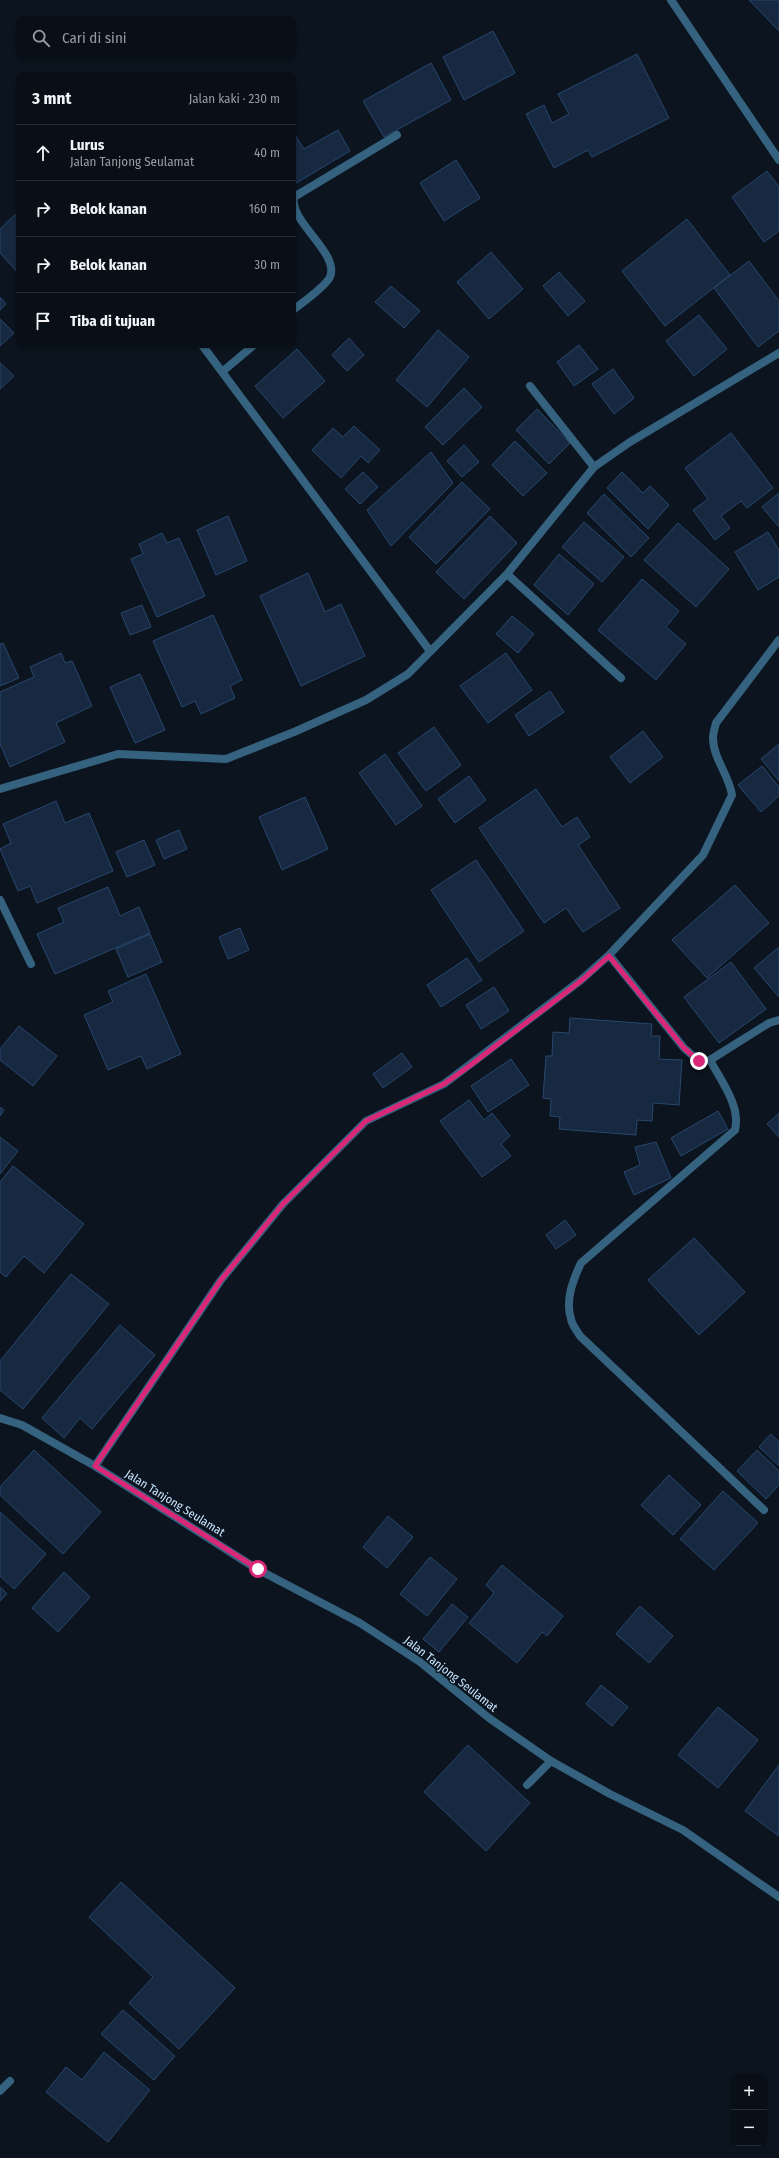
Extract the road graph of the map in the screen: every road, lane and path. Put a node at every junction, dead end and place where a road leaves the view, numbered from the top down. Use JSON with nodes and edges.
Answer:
{"nodes":[{"id":1,"x":671,"y":0,"type":"edge"},
{"id":2,"x":397,"y":136,"type":"dead end"},
{"id":3,"x":779,"y":160,"type":"edge"},
{"id":4,"x":296,"y":196,"type":"edge"},
{"id":5,"x":296,"y":211,"type":"edge"},
{"id":6,"x":296,"y":307,"type":"edge"},
{"id":7,"x":204,"y":348,"type":"edge"},
{"id":8,"x":250,"y":348,"type":"edge"},
{"id":9,"x":779,"y":353,"type":"edge"},
{"id":10,"x":222,"y":372,"type":"junction"},
{"id":11,"x":530,"y":386,"type":"dead end"},
{"id":12,"x":594,"y":468,"type":"junction"},
{"id":13,"x":507,"y":574,"type":"junction"},
{"id":14,"x":779,"y":640,"type":"edge"},
{"id":15,"x":430,"y":651,"type":"junction"},
{"id":16,"x":621,"y":678,"type":"dead end"},
{"id":17,"x":1,"y":787,"type":"edge"},
{"id":18,"x":0,"y":900,"type":"edge"},
{"id":19,"x":609,"y":956,"type":"junction"},
{"id":20,"x":31,"y":964,"type":"dead end"},
{"id":21,"x":779,"y":1020,"type":"edge"},
{"id":22,"x":710,"y":1060,"type":"junction"},
{"id":23,"x":0,"y":1418,"type":"edge"},
{"id":24,"x":95,"y":1466,"type":"junction"},
{"id":25,"x":764,"y":1510,"type":"dead end"},
{"id":26,"x":551,"y":1761,"type":"junction"},
{"id":27,"x":527,"y":1785,"type":"dead end"},
{"id":28,"x":779,"y":1897,"type":"edge"},
{"id":29,"x":10,"y":2081,"type":"dead end"},
{"id":30,"x":0,"y":2091,"type":"edge"}],
"edges":[{"from":1,"to":3,"type":"street"},
{"from":2,"to":4,"type":"street"},
{"from":5,"to":6,"type":"street"},
{"from":7,"to":10,"type":"street"},
{"from":8,"to":10,"type":"street"},
{"from":9,"to":12,"type":"street"},
{"from":10,"to":15,"type":"street"},
{"from":11,"to":12,"type":"street"},
{"from":12,"to":13,"type":"street"},
{"from":13,"to":15,"type":"street"},
{"from":13,"to":16,"type":"street"},
{"from":14,"to":19,"type":"street"},
{"from":15,"to":17,"type":"street"},
{"from":18,"to":20,"type":"street"},
{"from":19,"to":22,"type":"street"},
{"from":19,"to":24,"type":"street"},
{"from":21,"to":22,"type":"street"},
{"from":22,"to":25,"type":"street"},
{"from":23,"to":24,"type":"street","name":"Jalan Tanjong Seulamat"},
{"from":24,"to":26,"type":"street","name":"Jalan Tanjong Seulamat"},
{"from":26,"to":27,"type":"street"},
{"from":26,"to":28,"type":"street","name":"Jalan Tanjong Seulamat"},
{"from":29,"to":30,"type":"street"}]}
